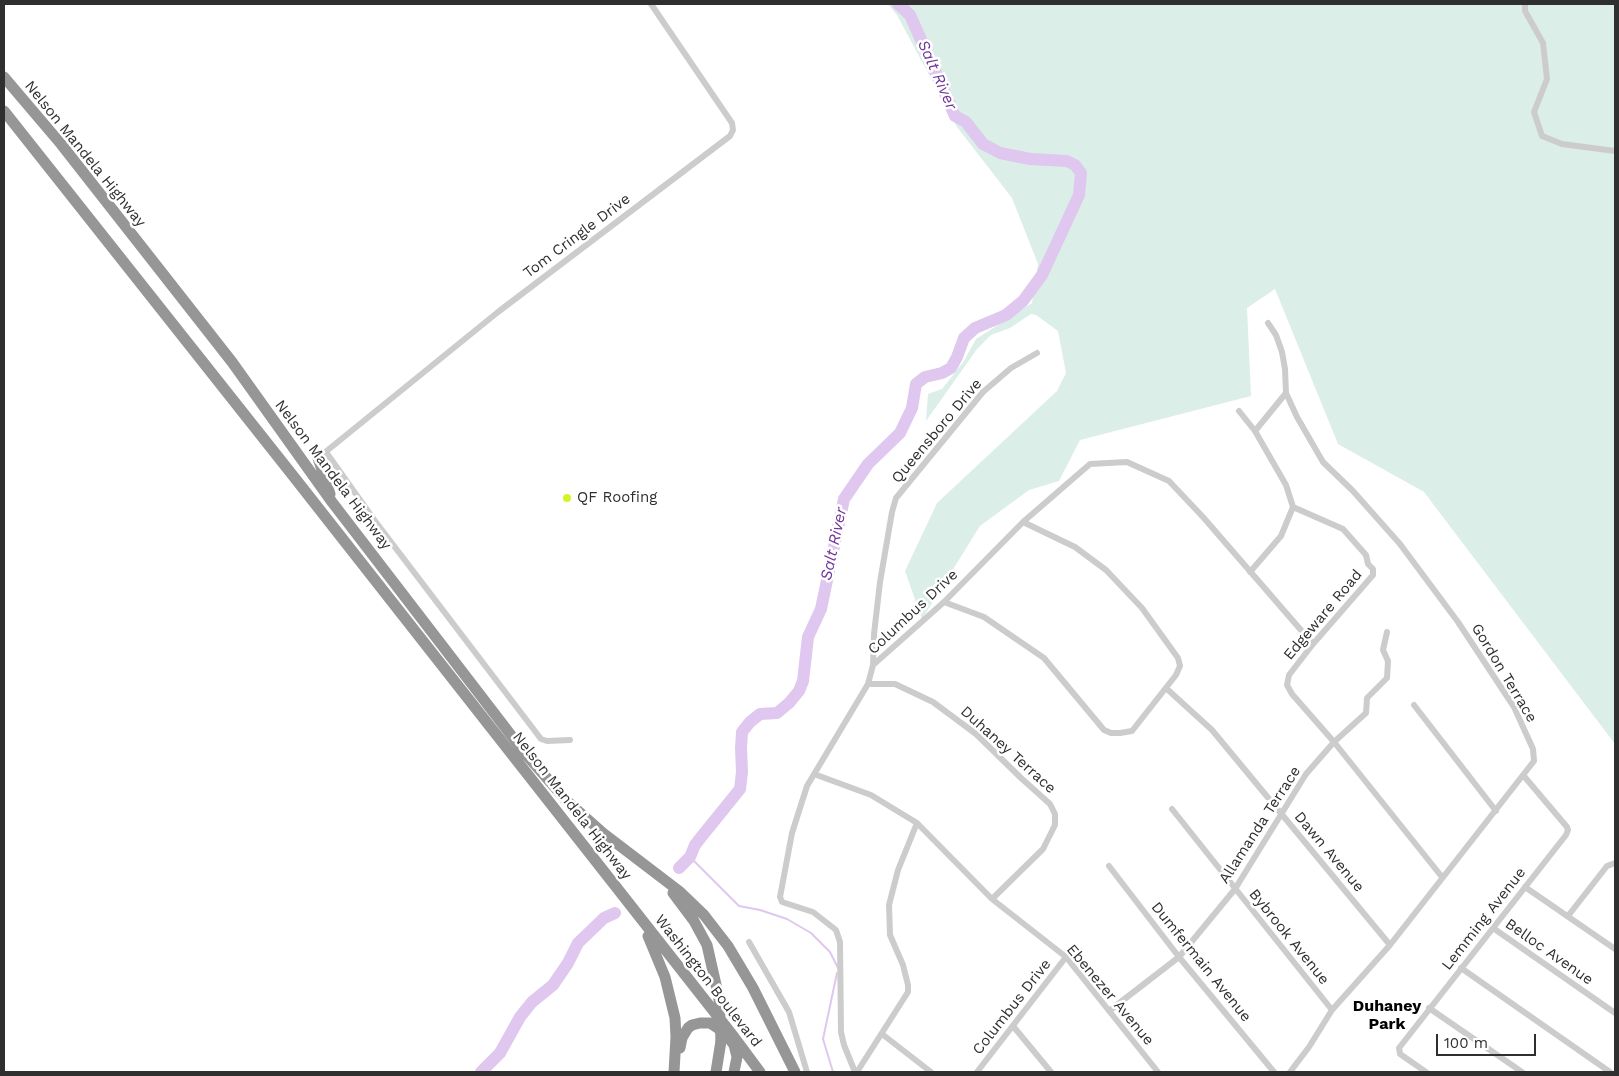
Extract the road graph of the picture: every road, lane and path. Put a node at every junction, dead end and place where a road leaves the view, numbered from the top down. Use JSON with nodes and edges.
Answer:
{"nodes":[{"id":1,"x":651,"y":4,"type":"edge"},
{"id":2,"x":1525,"y":4,"type":"edge"},
{"id":3,"x":4,"y":77,"type":"edge"},
{"id":4,"x":4,"y":111,"type":"edge"},
{"id":5,"x":1615,"y":151,"type":"edge"},
{"id":6,"x":1268,"y":323,"type":"dead end"},
{"id":7,"x":1037,"y":353,"type":"dead end"},
{"id":8,"x":1286,"y":393,"type":"junction"},
{"id":9,"x":1239,"y":411,"type":"dead end"},
{"id":10,"x":1255,"y":431,"type":"junction"},
{"id":11,"x":322,"y":455,"type":"junction"},
{"id":12,"x":332,"y":502,"type":"junction"},
{"id":13,"x":1293,"y":507,"type":"junction"},
{"id":14,"x":1023,"y":522,"type":"junction"},
{"id":15,"x":1250,"y":572,"type":"junction"},
{"id":16,"x":944,"y":602,"type":"junction"},
{"id":17,"x":1387,"y":632,"type":"dead end"},
{"id":18,"x":1313,"y":644,"type":"junction"},
{"id":19,"x":873,"y":665,"type":"junction"},
{"id":20,"x":868,"y":684,"type":"junction"},
{"id":21,"x":1167,"y":689,"type":"junction"},
{"id":22,"x":1414,"y":705,"type":"dead end"},
{"id":23,"x":570,"y":740,"type":"dead end"},
{"id":24,"x":1334,"y":742,"type":"junction"},
{"id":25,"x":814,"y":774,"type":"junction"},
{"id":26,"x":1523,"y":775,"type":"junction"},
{"id":27,"x":1172,"y":809,"type":"dead end"},
{"id":28,"x":1496,"y":811,"type":"junction"},
{"id":29,"x":1281,"y":814,"type":"junction"},
{"id":30,"x":917,"y":823,"type":"junction"},
{"id":31,"x":1615,"y":862,"type":"edge"},
{"id":32,"x":1109,"y":866,"type":"dead end"},
{"id":33,"x":655,"y":874,"type":"junction"},
{"id":34,"x":1442,"y":877,"type":"junction"},
{"id":35,"x":1525,"y":887,"type":"junction"},
{"id":36,"x":1235,"y":889,"type":"junction"},
{"id":37,"x":992,"y":899,"type":"junction"},
{"id":38,"x":632,"y":908,"type":"junction"},
{"id":39,"x":1568,"y":916,"type":"junction"},
{"id":40,"x":1492,"y":928,"type":"junction"},
{"id":41,"x":749,"y":942,"type":"dead end"},
{"id":42,"x":1390,"y":945,"type":"junction"},
{"id":43,"x":1615,"y":949,"type":"edge"},
{"id":44,"x":1179,"y":957,"type":"junction"},
{"id":45,"x":1066,"y":958,"type":"junction"},
{"id":46,"x":1461,"y":968,"type":"junction"},
{"id":47,"x":1429,"y":1008,"type":"junction"},
{"id":48,"x":1332,"y":1010,"type":"junction"},
{"id":49,"x":1109,"y":1011,"type":"junction"},
{"id":50,"x":1615,"y":1013,"type":"edge"},
{"id":51,"x":1013,"y":1026,"type":"junction"},
{"id":52,"x":882,"y":1034,"type":"junction"},
{"id":53,"x":674,"y":1072,"type":"edge"},
{"id":54,"x":716,"y":1072,"type":"edge"},
{"id":55,"x":734,"y":1072,"type":"edge"},
{"id":56,"x":760,"y":1072,"type":"edge"},
{"id":57,"x":795,"y":1072,"type":"edge"},
{"id":58,"x":807,"y":1072,"type":"edge"},
{"id":59,"x":856,"y":1072,"type":"edge"},
{"id":60,"x":932,"y":1072,"type":"edge"},
{"id":61,"x":977,"y":1072,"type":"edge"},
{"id":62,"x":1052,"y":1072,"type":"edge"},
{"id":63,"x":1158,"y":1072,"type":"edge"},
{"id":64,"x":1274,"y":1072,"type":"edge"},
{"id":65,"x":1290,"y":1072,"type":"edge"},
{"id":66,"x":1426,"y":1072,"type":"edge"},
{"id":67,"x":1522,"y":1072,"type":"edge"},
{"id":68,"x":1610,"y":1072,"type":"edge"}],
"edges":[{"from":1,"to":11,"type":"street","name":"Tom Cringle Drive"},
{"from":2,"to":5,"type":"street"},
{"from":3,"to":12,"type":"highway","name":"Nelson Mandela Highway"},
{"from":4,"to":38,"type":"highway","name":"Nelson Mandela Highway"},
{"from":6,"to":8,"type":"street","name":"Gordon Terrace"},
{"from":7,"to":19,"type":"street","name":"Queensboro Drive"},
{"from":8,"to":10,"type":"street"},
{"from":8,"to":26,"type":"street","name":"Gordon Terrace"},
{"from":9,"to":10,"type":"street"},
{"from":10,"to":13,"type":"street"},
{"from":11,"to":12,"type":"highway"},
{"from":11,"to":23,"type":"street"},
{"from":12,"to":33,"type":"highway","name":"Nelson Mandela Highway"},
{"from":13,"to":15,"type":"street"},
{"from":13,"to":18,"type":"street","name":"Edgeware Road"},
{"from":14,"to":15,"type":"street","name":"Columbus Drive"},
{"from":14,"to":16,"type":"street","name":"Columbus Drive"},
{"from":14,"to":21,"type":"street"},
{"from":15,"to":18,"type":"street","name":"Columbus Drive"},
{"from":16,"to":19,"type":"street","name":"Columbus Drive"},
{"from":16,"to":21,"type":"street"},
{"from":17,"to":24,"type":"street","name":"Allamanda Terrace"},
{"from":18,"to":24,"type":"street","name":"Edgeware Road"},
{"from":19,"to":20,"type":"street","name":"Columbus Drive"},
{"from":20,"to":25,"type":"street","name":"Columbus Drive"},
{"from":20,"to":37,"type":"street","name":"Duhaney Terrace"},
{"from":21,"to":29,"type":"street","name":"Dawn Avenue"},
{"from":22,"to":28,"type":"street"},
{"from":24,"to":29,"type":"street","name":"Allamanda Terrace"},
{"from":24,"to":34,"type":"street","name":"Edgeware Road"},
{"from":25,"to":30,"type":"street","name":"Ebenezer Avenue"},
{"from":25,"to":59,"type":"street","name":"Columbus Drive"},
{"from":26,"to":28,"type":"street","name":"Gordon Terrace"},
{"from":26,"to":35,"type":"street","name":"Lemming Avenue"},
{"from":27,"to":36,"type":"street","name":"Bybrook Avenue"},
{"from":28,"to":34,"type":"street","name":"Gordon Terrace"},
{"from":29,"to":36,"type":"street","name":"Allamanda Terrace"},
{"from":29,"to":42,"type":"street","name":"Dawn Avenue"},
{"from":30,"to":37,"type":"street","name":"Ebenezer Avenue"},
{"from":30,"to":52,"type":"street"},
{"from":31,"to":39,"type":"street"},
{"from":32,"to":44,"type":"street","name":"Dumfermain Avenue"},
{"from":33,"to":54,"type":"highway","bridge":true},
{"from":33,"to":57,"type":"highway","name":"Washington Boulevard"},
{"from":34,"to":42,"type":"street","name":"Gordon Terrace"},
{"from":35,"to":39,"type":"street"},
{"from":35,"to":40,"type":"street","name":"Lemming Avenue"},
{"from":36,"to":44,"type":"street","name":"Allamanda Terrace"},
{"from":36,"to":48,"type":"street","name":"Bybrook Avenue"},
{"from":37,"to":45,"type":"street","name":"Ebenezer Avenue"},
{"from":38,"to":53,"type":"highway"},
{"from":38,"to":56,"type":"highway","name":"Washington Boulevard"},
{"from":39,"to":43,"type":"street"},
{"from":40,"to":46,"type":"street","name":"Lemming Avenue"},
{"from":40,"to":50,"type":"street","name":"Belloc Avenue"},
{"from":41,"to":58,"type":"street"},
{"from":42,"to":48,"type":"street","name":"Gordon Terrace"},
{"from":44,"to":49,"type":"street","name":"Allamanda Terrace"},
{"from":44,"to":64,"type":"street","name":"Dumfermain Avenue"},
{"from":45,"to":49,"type":"street","name":"Ebenezer Avenue"},
{"from":45,"to":51,"type":"street","name":"Columbus Drive"},
{"from":46,"to":47,"type":"street","name":"Lemming Avenue"},
{"from":46,"to":68,"type":"street"},
{"from":47,"to":66,"type":"street","name":"Lemming Avenue"},
{"from":47,"to":67,"type":"street"},
{"from":48,"to":65,"type":"street","name":"Gordon Terrace"},
{"from":49,"to":63,"type":"street","name":"Ebenezer Avenue"},
{"from":51,"to":61,"type":"street","name":"Columbus Drive"},
{"from":51,"to":62,"type":"street"},
{"from":52,"to":59,"type":"street"},
{"from":52,"to":60,"type":"street"},
{"from":53,"to":55,"type":"highway"}]}
